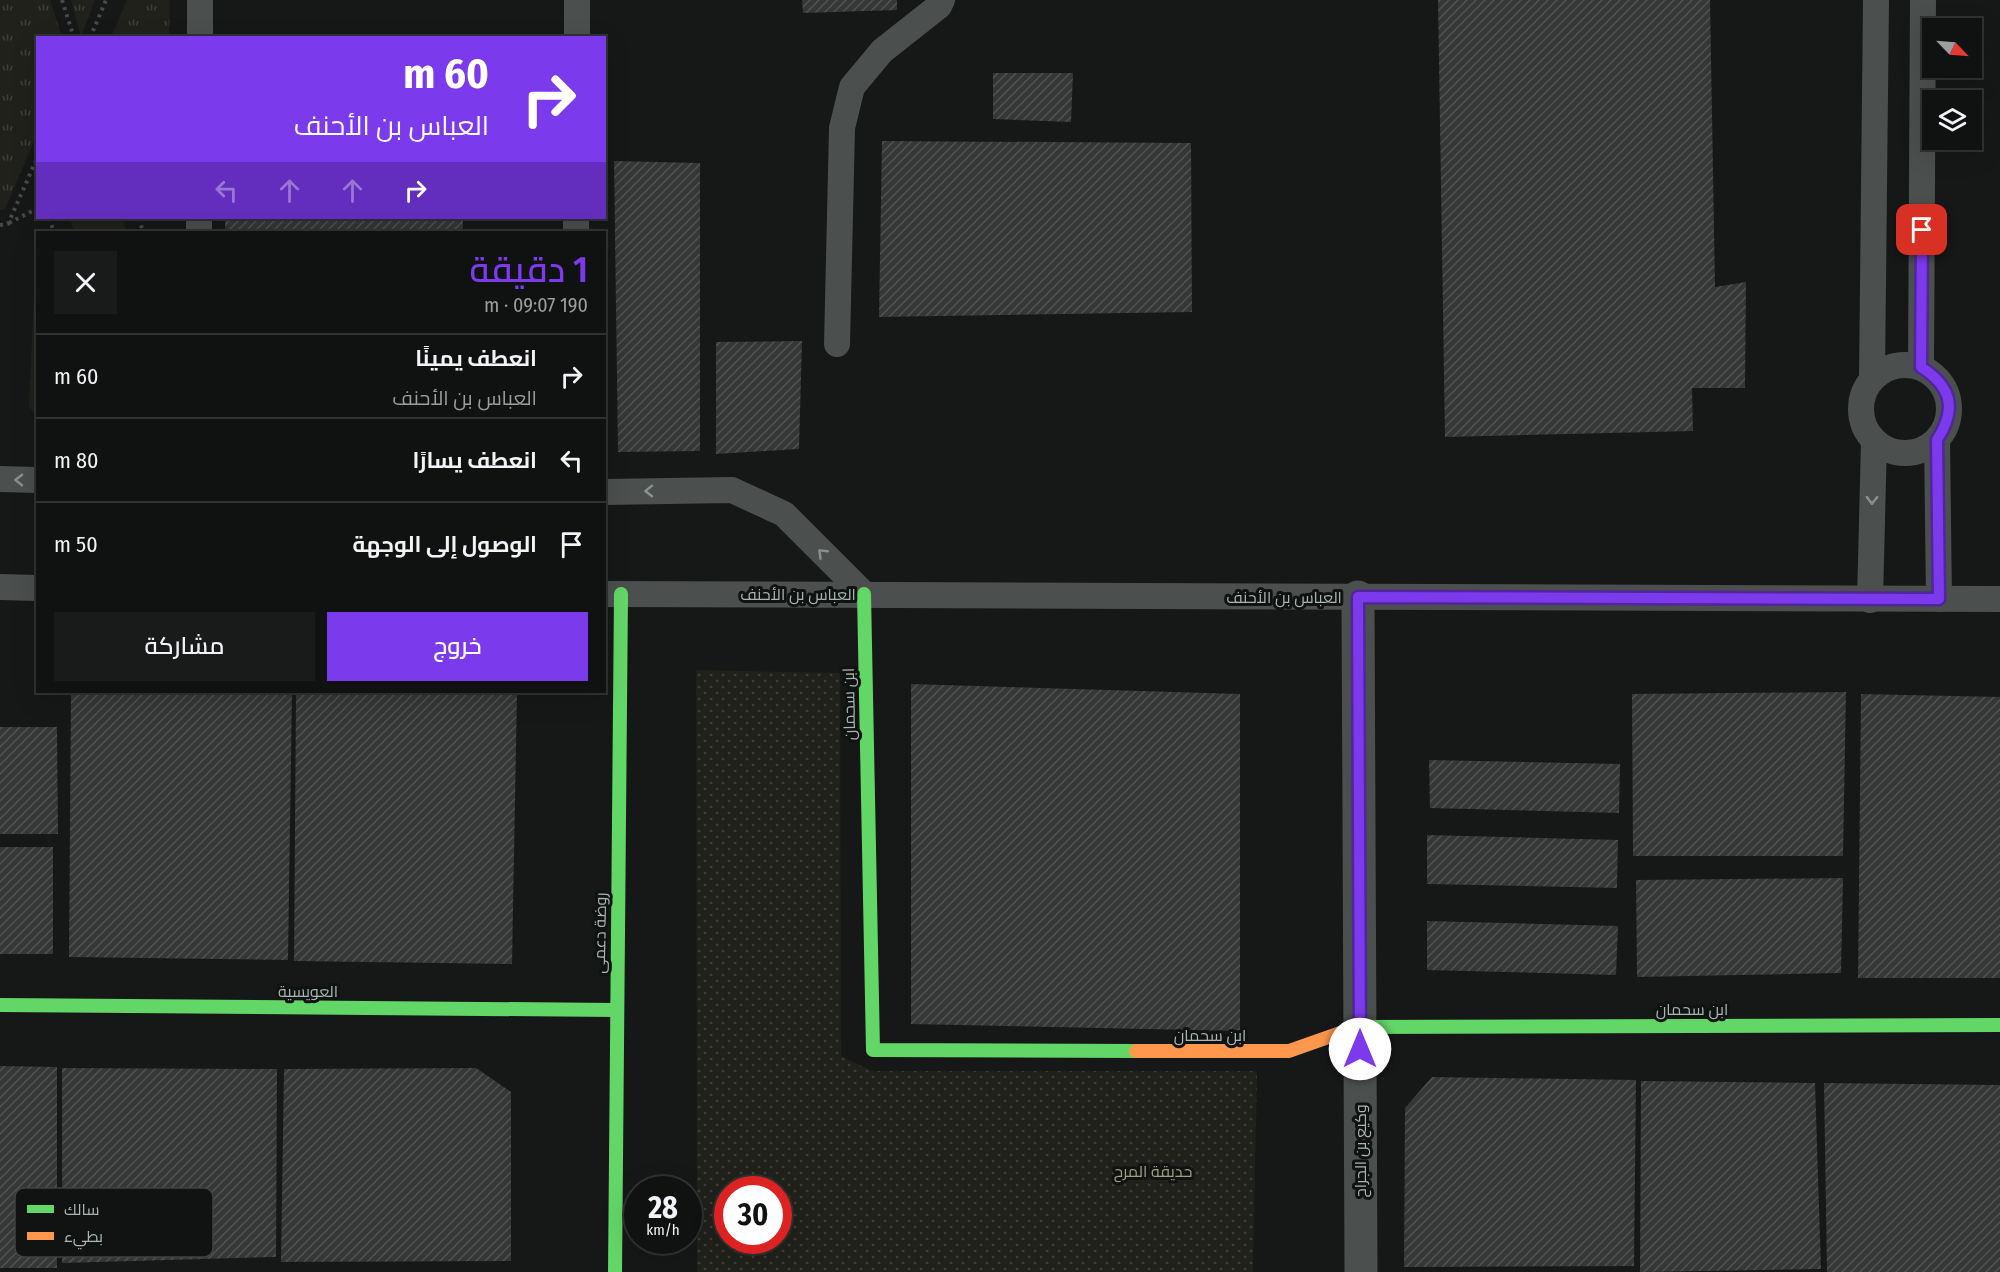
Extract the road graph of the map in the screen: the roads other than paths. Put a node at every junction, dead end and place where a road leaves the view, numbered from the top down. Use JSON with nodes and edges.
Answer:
{"nodes":[{"id":1,"x":200,"y":0,"type":"edge"},
{"id":2,"x":577,"y":0,"type":"edge"},
{"id":3,"x":942,"y":0,"type":"edge"},
{"id":4,"x":1876,"y":0,"type":"edge"},
{"id":5,"x":1923,"y":0,"type":"edge"},
{"id":6,"x":200,"y":36,"type":"edge"},
{"id":7,"x":577,"y":36,"type":"edge"},
{"id":8,"x":837,"y":344,"type":"dead end"},
{"id":9,"x":1921,"y":367,"type":"junction"},
{"id":10,"x":1872,"y":378,"type":"junction"},
{"id":11,"x":1937,"y":440,"type":"junction"},
{"id":12,"x":1874,"y":441,"type":"junction"},
{"id":13,"x":0,"y":479,"type":"edge"},
{"id":14,"x":36,"y":480,"type":"edge"},
{"id":15,"x":606,"y":492,"type":"edge"},
{"id":16,"x":0,"y":588,"type":"edge"},
{"id":17,"x":36,"y":588,"type":"edge"},
{"id":18,"x":613,"y":594,"type":"edge"},
{"id":19,"x":864,"y":594,"type":"junction"},
{"id":20,"x":1358,"y":597,"type":"junction"},
{"id":21,"x":1939,"y":599,"type":"junction"},
{"id":22,"x":2000,"y":599,"type":"edge"},
{"id":23,"x":1870,"y":600,"type":"junction"},
{"id":24,"x":0,"y":1005,"type":"edge"},
{"id":25,"x":616,"y":1010,"type":"junction"},
{"id":26,"x":2000,"y":1025,"type":"edge"},
{"id":27,"x":1360,"y":1026,"type":"junction"},
{"id":28,"x":615,"y":1272,"type":"edge"},
{"id":29,"x":1361,"y":1272,"type":"edge"}],
"edges":[{"from":1,"to":6,"type":"lane"},
{"from":2,"to":7,"type":"lane"},
{"from":3,"to":8,"type":"lane"},
{"from":4,"to":10,"type":"lane"},
{"from":5,"to":9,"type":"lane"},
{"from":9,"to":10,"type":"lane"},
{"from":9,"to":11,"type":"lane"},
{"from":10,"to":12,"type":"lane"},
{"from":11,"to":12,"type":"lane"},
{"from":11,"to":21,"type":"lane"},
{"from":12,"to":23,"type":"lane","one_way":true},
{"from":14,"to":13,"type":"lane","one_way":true},
{"from":19,"to":15,"type":"lane","one_way":true},
{"from":16,"to":17,"type":"lane"},
{"from":18,"to":19,"type":"lane","name":"العباس بن الأحنف"},
{"from":18,"to":25,"type":"street","name":"روضة دعمى"},
{"from":19,"to":20,"type":"lane","name":"العباس بن الأحنف"},
{"from":19,"to":27,"type":"street","name":"ابن سحمان"},
{"from":20,"to":23,"type":"lane","name":"العباس بن الأحنف"},
{"from":20,"to":27,"type":"street","name":"وكيع بن الجراح"},
{"from":21,"to":22,"type":"lane","name":"العباس بن الأحنف"},
{"from":21,"to":23,"type":"lane","name":"العباس بن الأحنف"},
{"from":24,"to":25,"type":"street","name":"العويسية"},
{"from":25,"to":28,"type":"street","name":"روضة دعمى"},
{"from":26,"to":27,"type":"street","name":"ابن سحمان"},
{"from":27,"to":29,"type":"street","name":"وكيع بن الجراح"}]}
